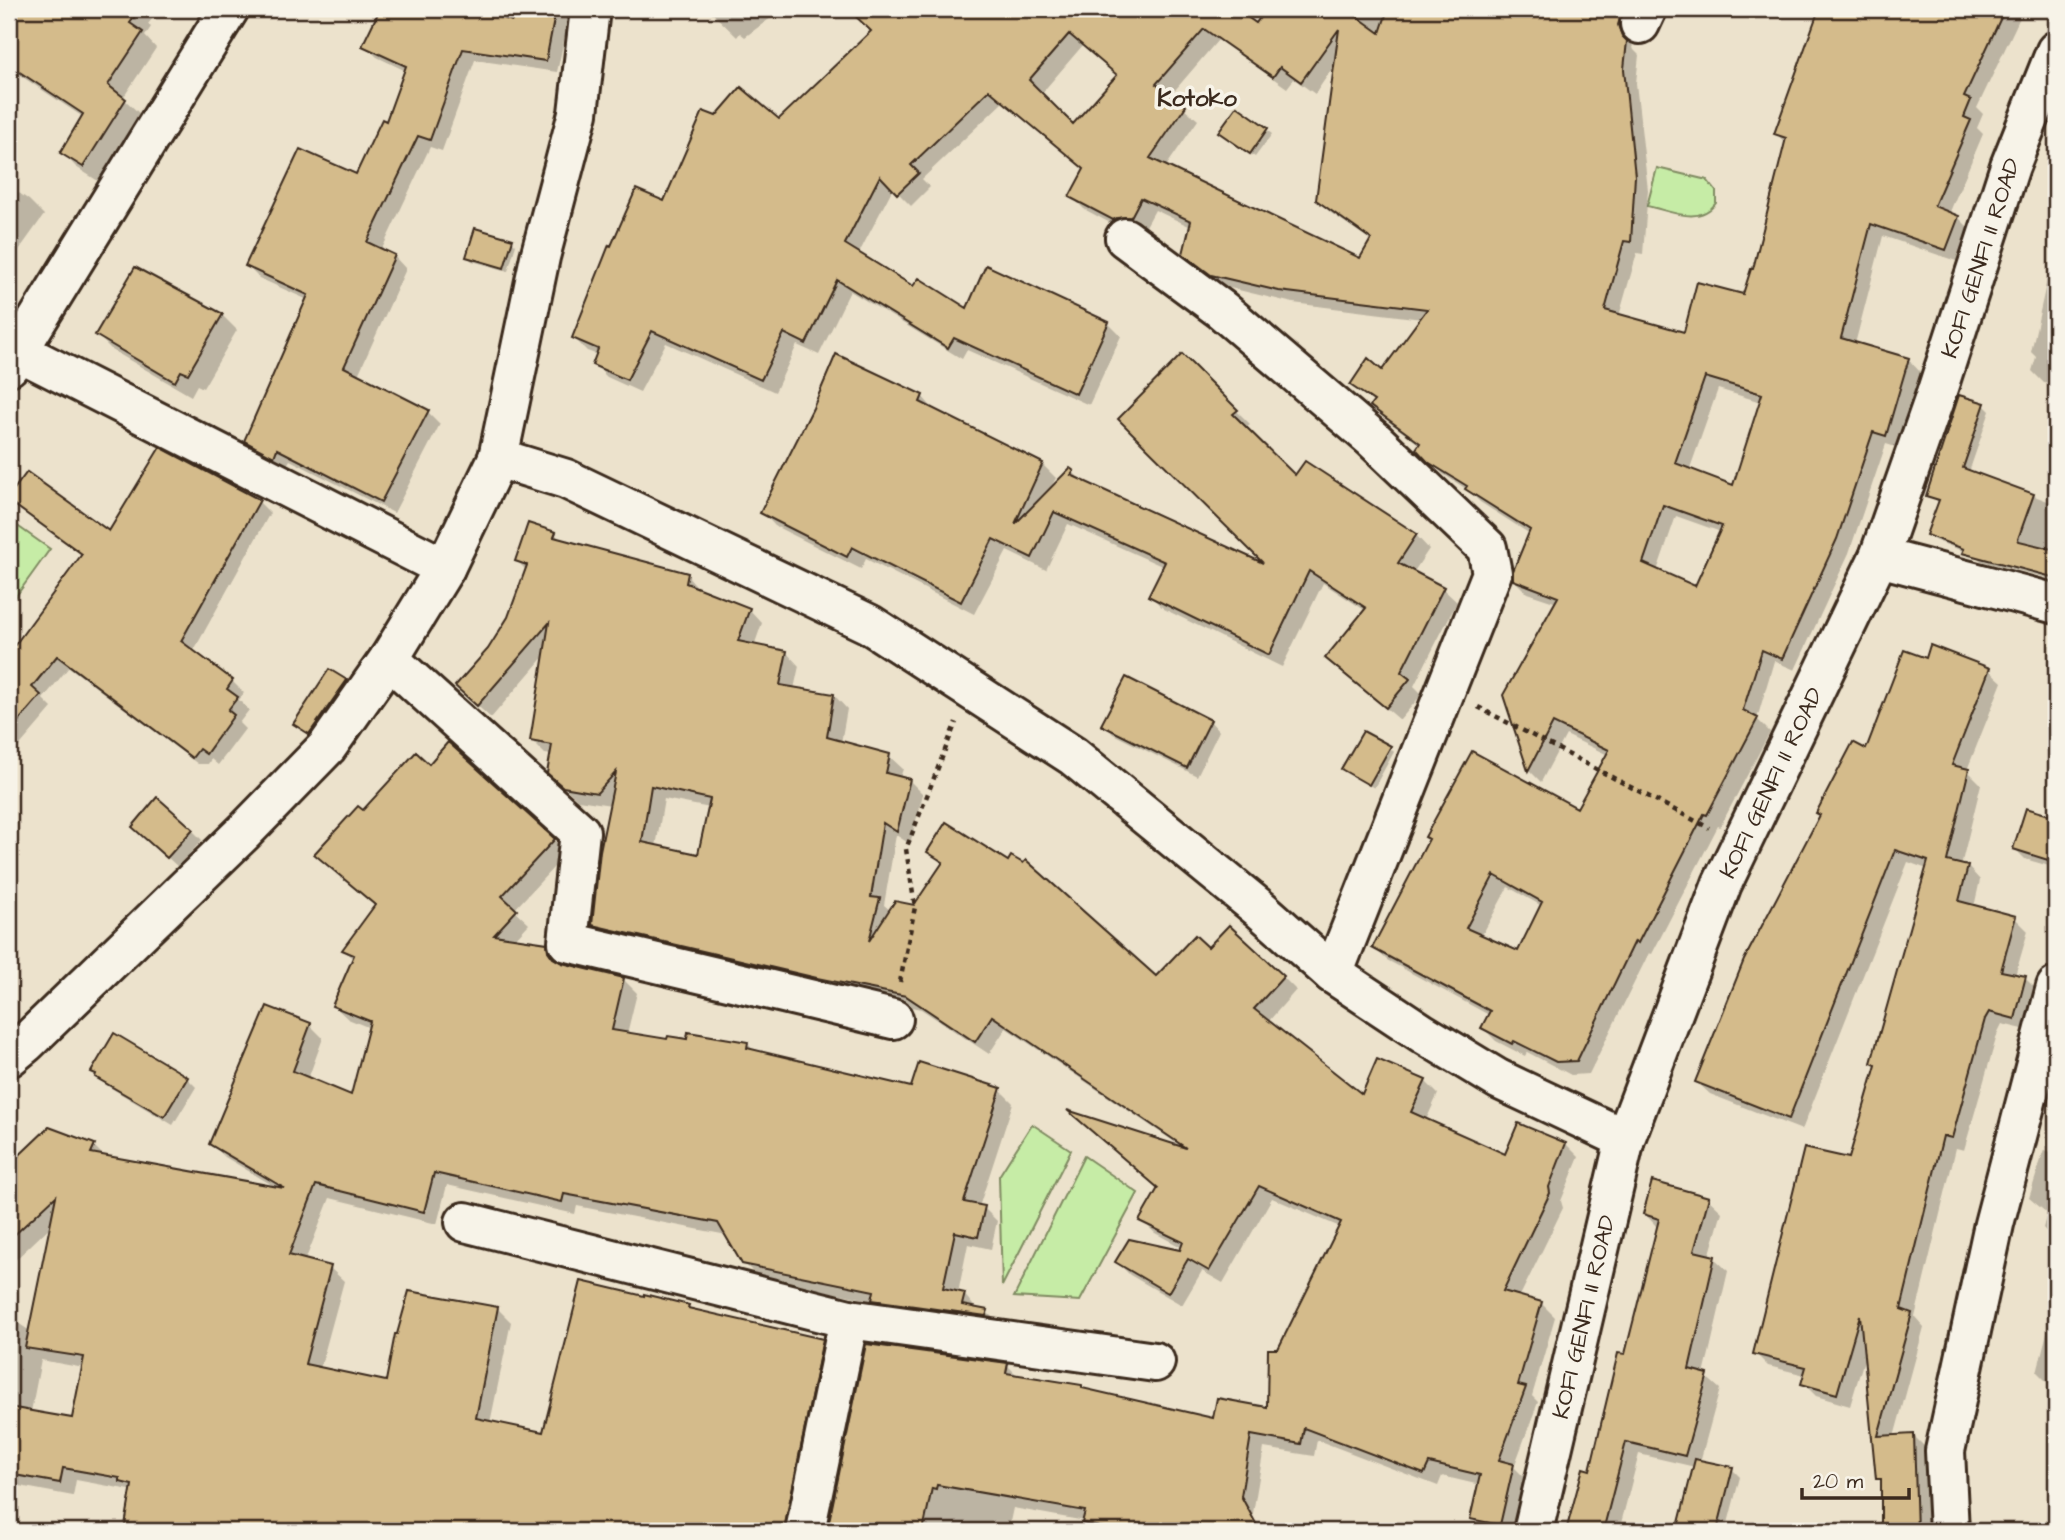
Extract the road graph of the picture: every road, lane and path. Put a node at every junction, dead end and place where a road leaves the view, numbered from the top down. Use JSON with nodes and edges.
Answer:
{"nodes":[{"id":1,"x":229,"y":9,"type":"edge"},
{"id":2,"x":590,"y":9,"type":"edge"},
{"id":3,"x":2056,"y":51,"type":"edge"},
{"id":4,"x":1125,"y":238,"type":"dead end"},
{"id":5,"x":13,"y":358,"type":"edge"},
{"id":6,"x":498,"y":458,"type":"junction"},
{"id":7,"x":1879,"y":556,"type":"junction"},
{"id":8,"x":445,"y":568,"type":"junction"},
{"id":9,"x":2056,"y":604,"type":"edge"},
{"id":10,"x":389,"y":659,"type":"junction"},
{"id":11,"x":970,"y":689,"type":"junction"},
{"id":12,"x":1445,"y":690,"type":"junction"},
{"id":13,"x":1741,"y":845,"type":"junction"},
{"id":14,"x":1333,"y":974,"type":"junction"},
{"id":15,"x":2056,"y":987,"type":"edge"},
{"id":16,"x":893,"y":1019,"type":"joint"},
{"id":17,"x":9,"y":1057,"type":"edge"},
{"id":18,"x":1625,"y":1139,"type":"junction"},
{"id":19,"x":465,"y":1222,"type":"dead end"},
{"id":20,"x":849,"y":1319,"type":"junction"},
{"id":21,"x":1155,"y":1362,"type":"dead end"},
{"id":22,"x":805,"y":1531,"type":"edge"},
{"id":23,"x":1533,"y":1531,"type":"edge"},
{"id":24,"x":1948,"y":1531,"type":"edge"}],
"edges":[{"from":1,"to":5,"type":"street"},
{"from":2,"to":6,"type":"street"},
{"from":3,"to":7,"type":"street","name":"KOFI GENFI II ROAD"},
{"from":4,"to":12,"type":"street"},
{"from":5,"to":8,"type":"street"},
{"from":6,"to":8,"type":"street"},
{"from":6,"to":11,"type":"street"},
{"from":7,"to":9,"type":"street"},
{"from":7,"to":13,"type":"street","name":"KOFI GENFI II ROAD"},
{"from":8,"to":10,"type":"street"},
{"from":10,"to":16,"type":"street"},
{"from":10,"to":17,"type":"street"},
{"from":11,"to":14,"type":"street"},
{"from":11,"to":16,"type":"path"},
{"from":12,"to":13,"type":"path"},
{"from":12,"to":14,"type":"street"},
{"from":13,"to":18,"type":"street","name":"KOFI GENFI II ROAD"},
{"from":14,"to":18,"type":"street"},
{"from":15,"to":24,"type":"street"},
{"from":18,"to":23,"type":"street","name":"KOFI GENFI II ROAD"},
{"from":19,"to":20,"type":"street"},
{"from":20,"to":21,"type":"street"},
{"from":20,"to":22,"type":"street"}]}
